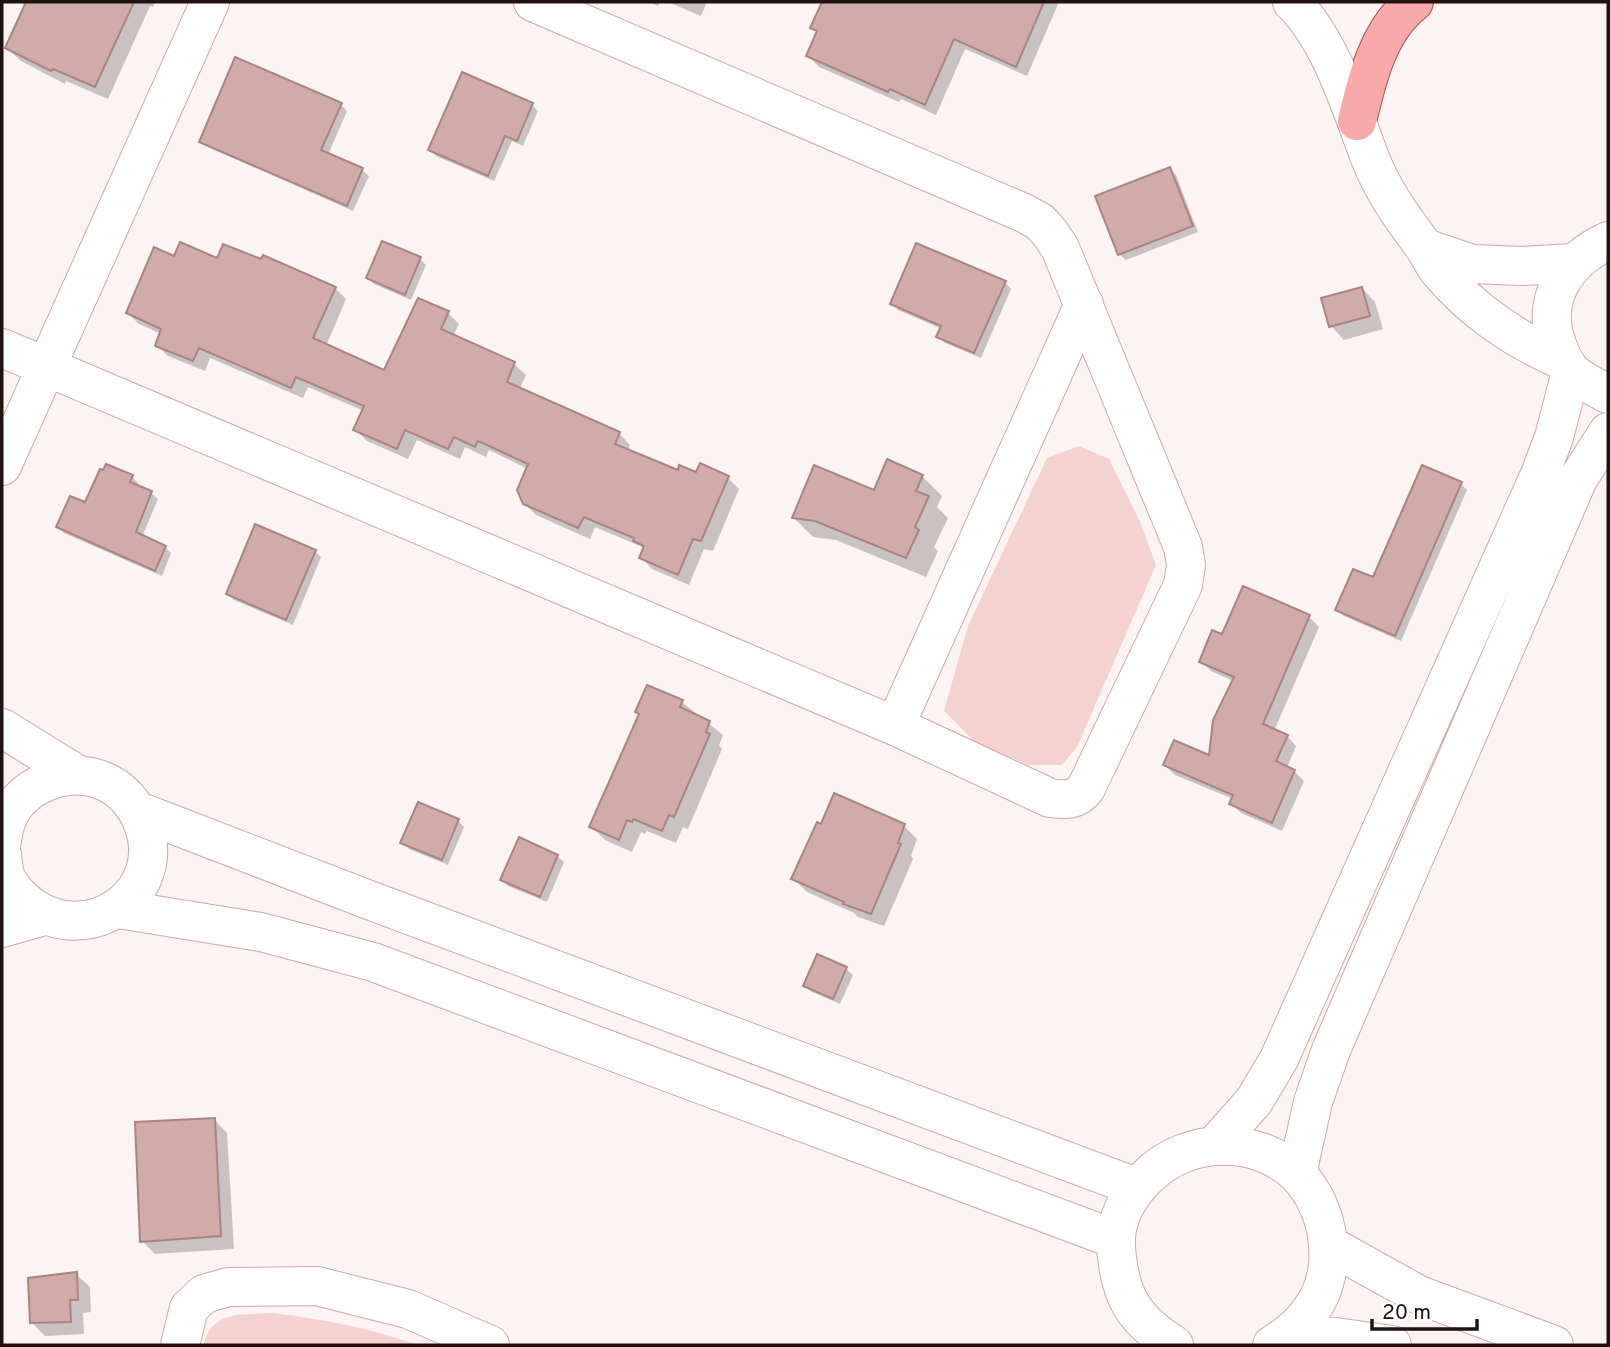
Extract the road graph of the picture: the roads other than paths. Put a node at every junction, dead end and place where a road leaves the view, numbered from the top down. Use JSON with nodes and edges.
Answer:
{"nodes":[{"id":1,"x":209,"y":2,"type":"edge"},
{"id":2,"x":533,"y":2,"type":"edge"},
{"id":3,"x":1292,"y":2,"type":"edge"},
{"id":4,"x":1414,"y":2,"type":"edge"},
{"id":5,"x":1357,"y":121,"type":"junction"},
{"id":6,"x":1608,"y":241,"type":"edge"},
{"id":7,"x":1425,"y":247,"type":"junction"},
{"id":8,"x":1573,"y":262,"type":"junction"},
{"id":9,"x":1084,"y":304,"type":"junction"},
{"id":10,"x":2,"y":348,"type":"edge"},
{"id":11,"x":1568,"y":366,"type":"junction"},
{"id":12,"x":47,"y":368,"type":"junction"},
{"id":13,"x":1608,"y":394,"type":"edge"},
{"id":14,"x":1608,"y":432,"type":"edge"},
{"id":15,"x":2,"y":466,"type":"edge"},
{"id":16,"x":895,"y":726,"type":"junction"},
{"id":17,"x":2,"y":728,"type":"edge"},
{"id":18,"x":78,"y":775,"type":"junction"},
{"id":19,"x":138,"y":811,"type":"junction"},
{"id":20,"x":2,"y":841,"type":"edge"},
{"id":21,"x":2,"y":854,"type":"edge"},
{"id":22,"x":118,"y":909,"type":"junction"},
{"id":23,"x":44,"y":916,"type":"junction"},
{"id":24,"x":2,"y":928,"type":"edge"},
{"id":25,"x":1215,"y":1145,"type":"junction"},
{"id":26,"x":1297,"y":1174,"type":"junction"},
{"id":27,"x":1136,"y":1188,"type":"junction"},
{"id":28,"x":1115,"y":1239,"type":"junction"},
{"id":29,"x":1329,"y":1245,"type":"junction"},
{"id":30,"x":1281,"y":1340,"type":"edge"},
{"id":31,"x":180,"y":1345,"type":"edge"},
{"id":32,"x":490,"y":1345,"type":"edge"},
{"id":33,"x":1174,"y":1345,"type":"edge"},
{"id":34,"x":1392,"y":1345,"type":"edge"},
{"id":35,"x":1554,"y":1345,"type":"edge"}],
"edges":[{"from":1,"to":12,"type":"street"},
{"from":2,"to":9,"type":"street"},
{"from":3,"to":5,"type":"street"},
{"from":4,"to":5,"type":"main road"},
{"from":5,"to":7,"type":"street"},
{"from":6,"to":8,"type":"street"},
{"from":7,"to":8,"type":"street"},
{"from":7,"to":11,"type":"street"},
{"from":8,"to":11,"type":"street"},
{"from":9,"to":16,"type":"street"},
{"from":9,"to":16,"type":"street"},
{"from":10,"to":12,"type":"street"},
{"from":11,"to":13,"type":"street"},
{"from":11,"to":25,"type":"street"},
{"from":12,"to":15,"type":"street"},
{"from":12,"to":16,"type":"street"},
{"from":14,"to":26,"type":"street"},
{"from":17,"to":18,"type":"street"},
{"from":18,"to":19,"type":"street"},
{"from":18,"to":20,"type":"street"},
{"from":19,"to":22,"type":"street"},
{"from":19,"to":27,"type":"street"},
{"from":21,"to":23,"type":"street"},
{"from":22,"to":23,"type":"street"},
{"from":22,"to":28,"type":"street"},
{"from":23,"to":24,"type":"street"},
{"from":25,"to":26,"type":"street"},
{"from":25,"to":27,"type":"street"},
{"from":26,"to":29,"type":"street"},
{"from":27,"to":28,"type":"street"},
{"from":28,"to":33,"type":"street"},
{"from":29,"to":30,"type":"street"},
{"from":29,"to":35,"type":"street"},
{"from":30,"to":34,"type":"street"},
{"from":31,"to":32,"type":"street"}]}
